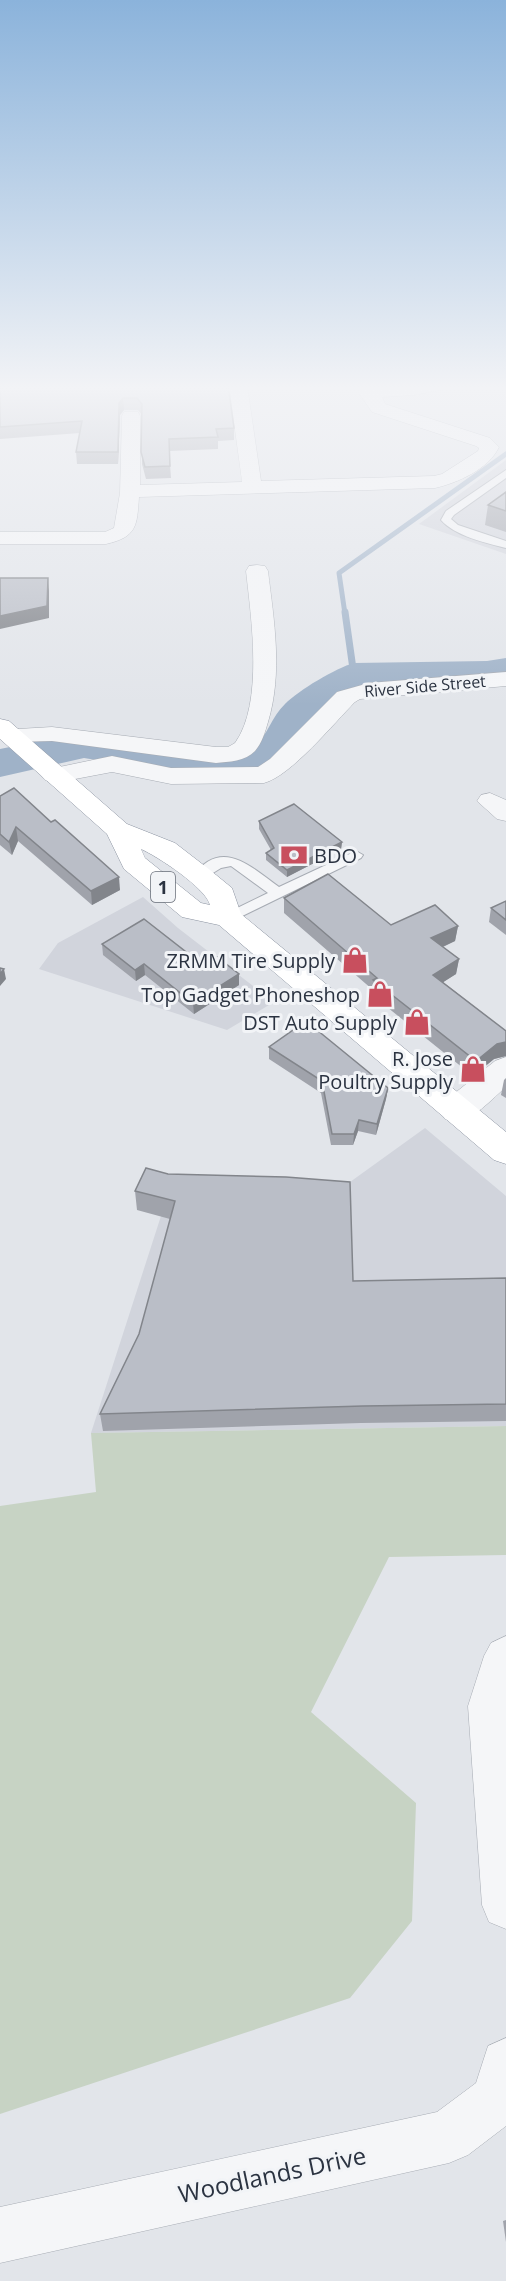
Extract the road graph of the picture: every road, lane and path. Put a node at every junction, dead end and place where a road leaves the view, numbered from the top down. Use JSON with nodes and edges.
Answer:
{"nodes":[{"id":1,"x":130,"y":491,"type":"edge"},
{"id":2,"x":480,"y":491,"type":"edge"},
{"id":3,"x":0,"y":538,"type":"edge"},
{"id":4,"x":506,"y":545,"type":"edge"},
{"id":5,"x":257,"y":571,"type":"dead end"},
{"id":6,"x":506,"y":679,"type":"edge"},
{"id":7,"x":11,"y":736,"type":"edge"},
{"id":8,"x":49,"y":771,"type":"junction"},
{"id":9,"x":118,"y":830,"type":"junction"},
{"id":10,"x":356,"y":855,"type":"dead end"},
{"id":11,"x":200,"y":876,"type":"junction"},
{"id":12,"x":278,"y":893,"type":"junction"},
{"id":13,"x":228,"y":918,"type":"junction"},
{"id":14,"x":506,"y":1069,"type":"edge"},
{"id":15,"x":456,"y":1110,"type":"junction"},
{"id":16,"x":506,"y":1151,"type":"edge"},
{"id":17,"x":506,"y":1658,"type":"edge"},
{"id":18,"x":506,"y":1905,"type":"edge"},
{"id":19,"x":504,"y":2082,"type":"edge"},
{"id":20,"x":0,"y":2235,"type":"edge"}],
"edges":[{"from":1,"to":3,"type":"street"},
{"from":2,"to":4,"type":"lane"},
{"from":5,"to":7,"type":"street"},
{"from":6,"to":8,"type":"street","name":"River Side Street"},
{"from":7,"to":8,"type":"highway","number":"1"},
{"from":8,"to":9,"type":"highway","number":"1"},
{"from":9,"to":11,"type":"highway","number":"1"},
{"from":9,"to":13,"type":"highway","number":"1"},
{"from":10,"to":12,"type":"lane"},
{"from":11,"to":12,"type":"lane"},
{"from":11,"to":13,"type":"highway","number":"1"},
{"from":12,"to":13,"type":"lane"},
{"from":13,"to":15,"type":"highway","number":"1"},
{"from":14,"to":15,"type":"street"},
{"from":15,"to":16,"type":"highway","number":"1"},
{"from":17,"to":18,"type":"street"},
{"from":19,"to":20,"type":"street","name":"Woodlands Drive"}]}
